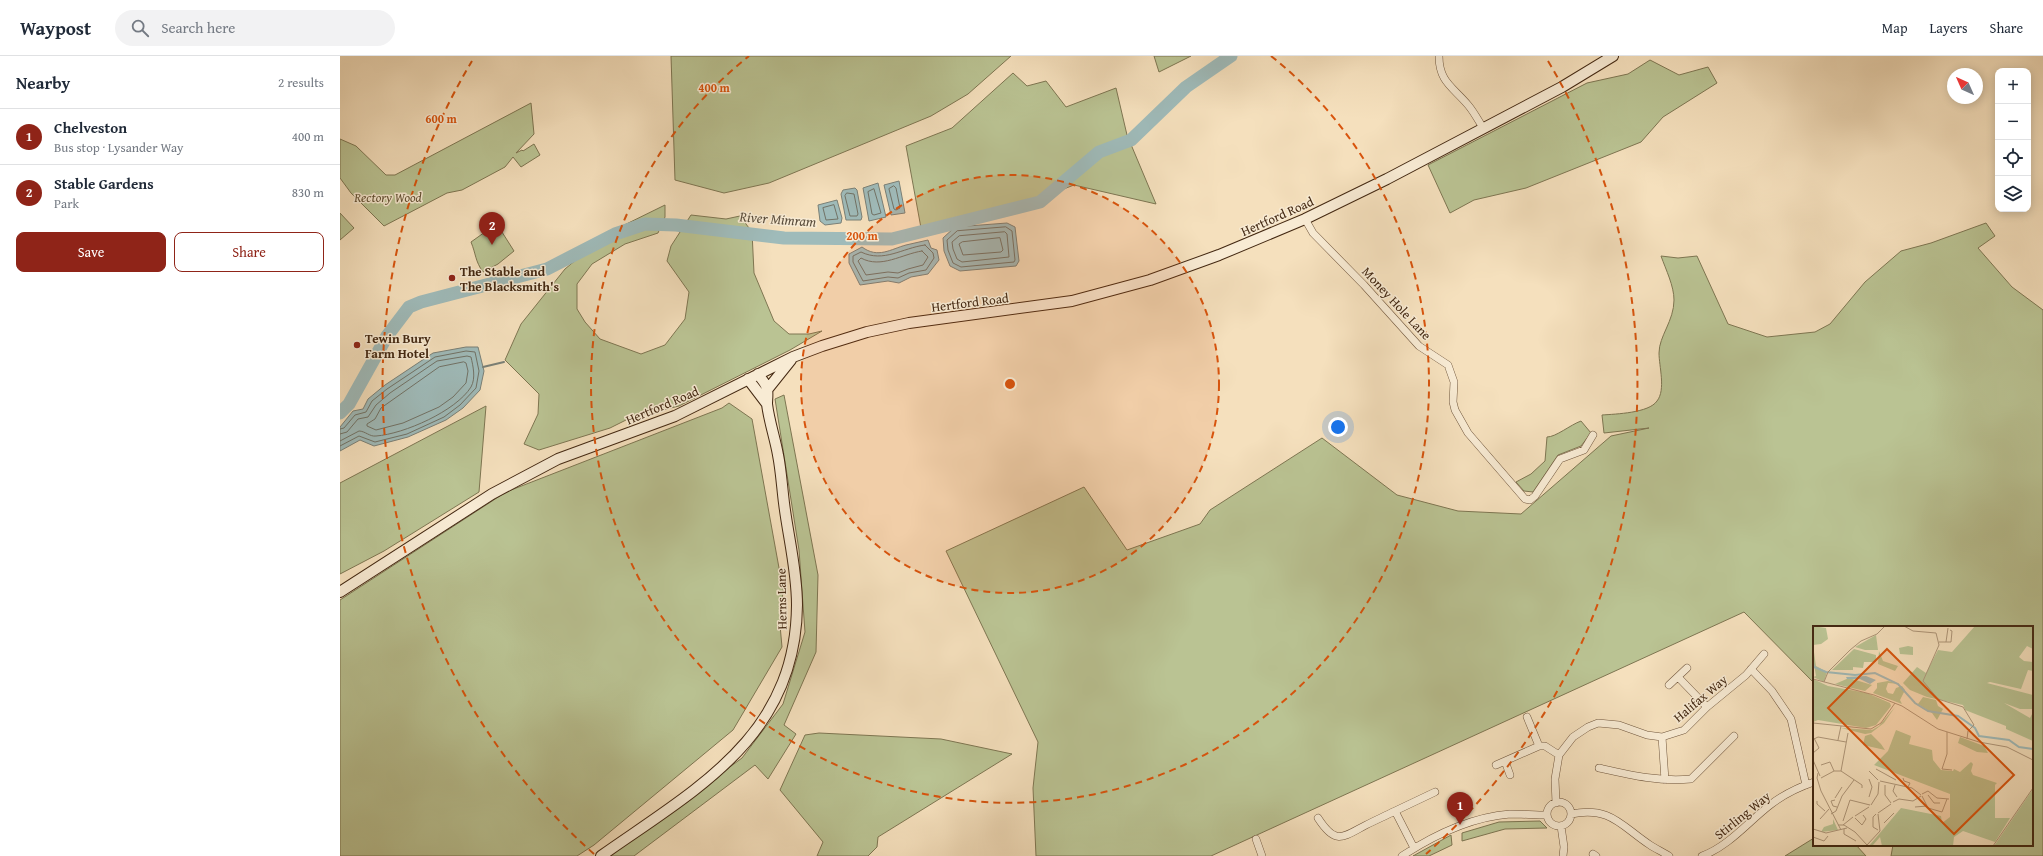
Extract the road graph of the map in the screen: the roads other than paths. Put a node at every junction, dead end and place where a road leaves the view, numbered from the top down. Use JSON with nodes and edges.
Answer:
{"nodes":[{"id":1,"x":1439,"y":56,"type":"edge"},
{"id":2,"x":1613,"y":56,"type":"edge"},
{"id":3,"x":1483,"y":128,"type":"junction"},
{"id":4,"x":1304,"y":219,"type":"junction"},
{"id":5,"x":793,"y":357,"type":"junction"},
{"id":6,"x":758,"y":374,"type":"junction"},
{"id":7,"x":748,"y":379,"type":"junction"},
{"id":8,"x":767,"y":390,"type":"junction"},
{"id":9,"x":767,"y":404,"type":"junction"},
{"id":10,"x":1593,"y":435,"type":"dead end"},
{"id":11,"x":340,"y":592,"type":"edge"},
{"id":12,"x":1764,"y":654,"type":"dead end"},
{"id":13,"x":1687,"y":668,"type":"dead end"},
{"id":14,"x":1751,"y":669,"type":"junction"},
{"id":15,"x":1678,"y":677,"type":"junction"},
{"id":16,"x":1669,"y":685,"type":"dead end"},
{"id":17,"x":1707,"y":707,"type":"junction"},
{"id":18,"x":1527,"y":717,"type":"dead end"},
{"id":19,"x":1734,"y":736,"type":"dead end"},
{"id":20,"x":1662,"y":737,"type":"junction"},
{"id":21,"x":1539,"y":746,"type":"junction"},
{"id":22,"x":1559,"y":755,"type":"junction"},
{"id":23,"x":1505,"y":761,"type":"junction"},
{"id":24,"x":1496,"y":765,"type":"dead end"},
{"id":25,"x":1599,"y":768,"type":"dead end"},
{"id":26,"x":1510,"y":774,"type":"dead end"},
{"id":27,"x":1665,"y":780,"type":"junction"},
{"id":28,"x":1813,"y":782,"type":"edge"},
{"id":29,"x":1806,"y":785,"type":"junction"},
{"id":30,"x":1435,"y":792,"type":"dead end"},
{"id":31,"x":1556,"y":802,"type":"junction"},
{"id":32,"x":1395,"y":811,"type":"junction"},
{"id":33,"x":1571,"y":814,"type":"junction"},
{"id":34,"x":1547,"y":815,"type":"junction"},
{"id":35,"x":1318,"y":818,"type":"dead end"},
{"id":36,"x":1561,"y":826,"type":"junction"},
{"id":37,"x":1256,"y":839,"type":"dead end"},
{"id":38,"x":1414,"y":848,"type":"junction"},
{"id":39,"x":601,"y":856,"type":"edge"},
{"id":40,"x":1262,"y":856,"type":"edge"},
{"id":41,"x":1402,"y":856,"type":"edge"},
{"id":42,"x":1563,"y":856,"type":"edge"},
{"id":43,"x":1668,"y":856,"type":"edge"},
{"id":44,"x":1702,"y":856,"type":"edge"}],
"edges":[{"from":1,"to":3,"type":"street"},
{"from":2,"to":3,"type":"main road","name":"Hertford Road"},
{"from":3,"to":4,"type":"main road","name":"Hertford Road"},
{"from":4,"to":5,"type":"main road","name":"Hertford Road"},
{"from":4,"to":10,"type":"street","name":"Money Hole Lane"},
{"from":5,"to":6,"type":"main road","name":"Hertford Road"},
{"from":5,"to":8,"type":"main road"},
{"from":6,"to":7,"type":"main road","name":"Hertford Road"},
{"from":6,"to":8,"type":"main road","name":"Herns Lane"},
{"from":7,"to":9,"type":"main road","name":"Herns Lane"},
{"from":7,"to":11,"type":"main road","name":"Hertford Road"},
{"from":8,"to":9,"type":"main road","name":"Herns Lane"},
{"from":9,"to":39,"type":"main road","name":"Herns Lane"},
{"from":12,"to":14,"type":"street","name":"Halifax Way"},
{"from":13,"to":15,"type":"street"},
{"from":14,"to":17,"type":"street","name":"Halifax Way"},
{"from":14,"to":29,"type":"street"},
{"from":15,"to":16,"type":"street"},
{"from":15,"to":17,"type":"street"},
{"from":17,"to":20,"type":"street","name":"Halifax Way"},
{"from":18,"to":21,"type":"street"},
{"from":19,"to":27,"type":"street"},
{"from":20,"to":22,"type":"street","name":"Halifax Way"},
{"from":20,"to":27,"type":"street"},
{"from":21,"to":22,"type":"street"},
{"from":21,"to":23,"type":"street"},
{"from":22,"to":31,"type":"street","name":"Halifax Way"},
{"from":23,"to":24,"type":"street"},
{"from":23,"to":26,"type":"street"},
{"from":25,"to":27,"type":"street"},
{"from":28,"to":29,"type":"street","name":"Stirling Way"},
{"from":29,"to":44,"type":"street","name":"Stirling Way"},
{"from":30,"to":32,"type":"street"},
{"from":31,"to":33,"type":"street"},
{"from":31,"to":34,"type":"street"},
{"from":32,"to":35,"type":"street"},
{"from":32,"to":38,"type":"street"},
{"from":33,"to":36,"type":"street"},
{"from":33,"to":43,"type":"street"},
{"from":34,"to":36,"type":"street"},
{"from":34,"to":38,"type":"street"},
{"from":36,"to":42,"type":"street"},
{"from":37,"to":40,"type":"street"},
{"from":38,"to":41,"type":"street"}]}
